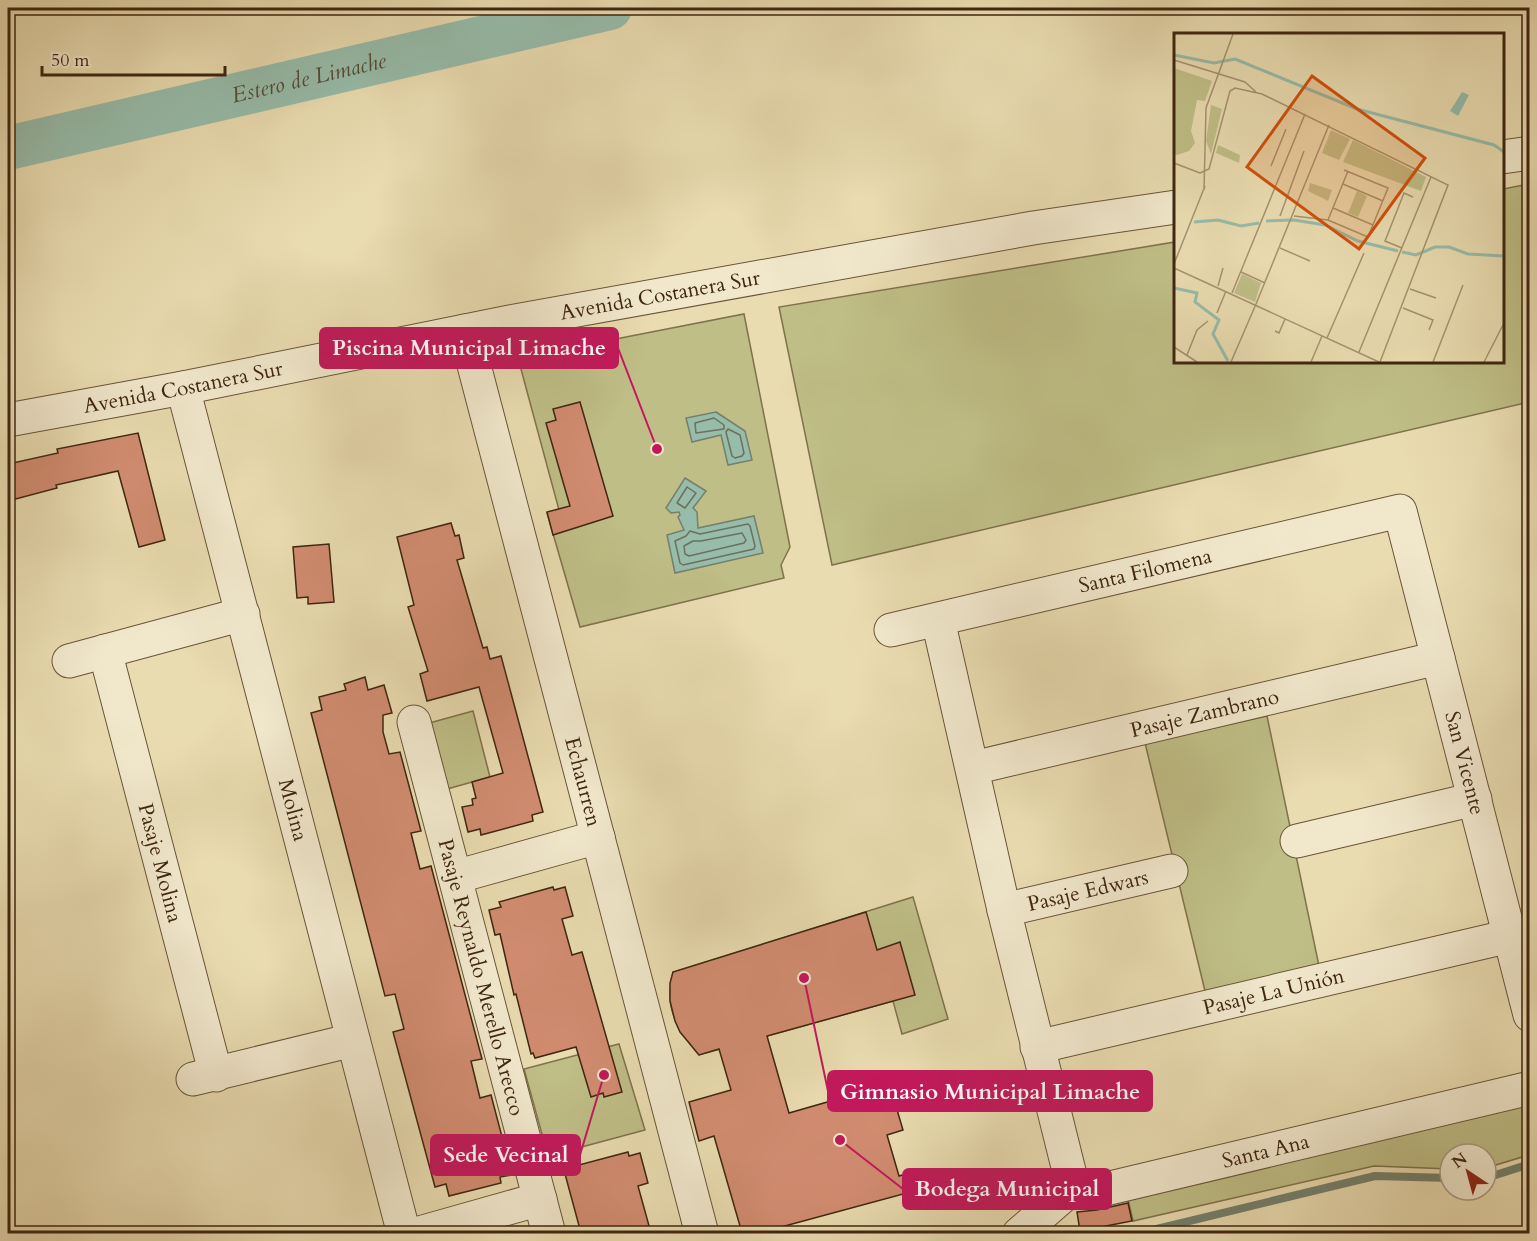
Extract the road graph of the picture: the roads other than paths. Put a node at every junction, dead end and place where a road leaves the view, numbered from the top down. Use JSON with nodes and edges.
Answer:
{"nodes":[{"id":1,"x":1530,"y":153,"type":"edge"},
{"id":2,"x":1504,"y":157,"type":"edge"},
{"id":3,"x":1174,"y":207,"type":"edge"},
{"id":4,"x":465,"y":331,"type":"junction"},
{"id":5,"x":183,"y":388,"type":"junction"},
{"id":6,"x":8,"y":420,"type":"edge"},
{"id":7,"x":1400,"y":512,"type":"joint"},
{"id":8,"x":243,"y":614,"type":"junction"},
{"id":9,"x":938,"y":620,"type":"junction"},
{"id":10,"x":891,"y":630,"type":"dead end"},
{"id":11,"x":105,"y":651,"type":"junction"},
{"id":12,"x":1438,"y":658,"type":"junction"},
{"id":13,"x":69,"y":661,"type":"dead end"},
{"id":14,"x":414,"y":722,"type":"dead end"},
{"id":15,"x":973,"y":768,"type":"junction"},
{"id":16,"x":1475,"y":800,"type":"junction"},
{"id":17,"x":598,"y":837,"type":"junction"},
{"id":18,"x":1297,"y":840,"type":"dead end"},
{"id":19,"x":1171,"y":871,"type":"dead end"},
{"id":20,"x":455,"y":877,"type":"junction"},
{"id":21,"x":1004,"y":910,"type":"junction"},
{"id":22,"x":1510,"y":936,"type":"junction"},
{"id":23,"x":1530,"y":1015,"type":"edge"},
{"id":24,"x":353,"y":1040,"type":"junction"},
{"id":25,"x":1037,"y":1047,"type":"junction"},
{"id":26,"x":1530,"y":1088,"type":"edge"},
{"id":27,"x":1072,"y":1187,"type":"junction"},
{"id":28,"x":540,"y":1199,"type":"junction"},
{"id":29,"x":404,"y":1233,"type":"edge"},
{"id":30,"x":416,"y":1233,"type":"edge"},
{"id":31,"x":549,"y":1233,"type":"edge"},
{"id":32,"x":702,"y":1233,"type":"edge"},
{"id":33,"x":1019,"y":1233,"type":"edge"}],
"edges":[{"from":1,"to":2,"type":"street"},
{"from":3,"to":4,"type":"street","name":"Avenida Costanera Sur"},
{"from":4,"to":5,"type":"street","name":"Avenida Costanera Sur"},
{"from":4,"to":17,"type":"street","name":"Echaurren"},
{"from":5,"to":6,"type":"street","name":"Avenida Costanera Sur"},
{"from":5,"to":8,"type":"street","name":"Molina"},
{"from":7,"to":9,"type":"street","name":"Santa Filomena"},
{"from":7,"to":12,"type":"street","name":"San Vicente"},
{"from":8,"to":11,"type":"street"},
{"from":8,"to":24,"type":"street","name":"Molina"},
{"from":9,"to":10,"type":"street","name":"Santa Filomena"},
{"from":9,"to":15,"type":"street"},
{"from":11,"to":13,"type":"street"},
{"from":11,"to":24,"type":"street","name":"Pasaje Molina"},
{"from":12,"to":15,"type":"street","name":"Pasaje Zambrano"},
{"from":12,"to":16,"type":"street","name":"San Vicente"},
{"from":14,"to":20,"type":"street","name":"Pasaje Reynaldo Merello Arecco"},
{"from":15,"to":21,"type":"street"},
{"from":16,"to":18,"type":"street"},
{"from":16,"to":22,"type":"street","name":"San Vicente"},
{"from":17,"to":20,"type":"street"},
{"from":17,"to":32,"type":"street","name":"Echaurren"},
{"from":19,"to":21,"type":"street","name":"Pasaje Edwars"},
{"from":20,"to":28,"type":"street","name":"Pasaje Reynaldo Merello Arecco"},
{"from":21,"to":25,"type":"street"},
{"from":22,"to":23,"type":"street","name":"San Vicente"},
{"from":22,"to":25,"type":"street","name":"Pasaje La Unión"},
{"from":24,"to":29,"type":"street","name":"Molina"},
{"from":25,"to":27,"type":"street"},
{"from":26,"to":27,"type":"street","name":"Santa Ana"},
{"from":27,"to":33,"type":"street"},
{"from":28,"to":30,"type":"street"},
{"from":28,"to":31,"type":"street","name":"Pasaje Reynaldo Merello Arecco"}]}
